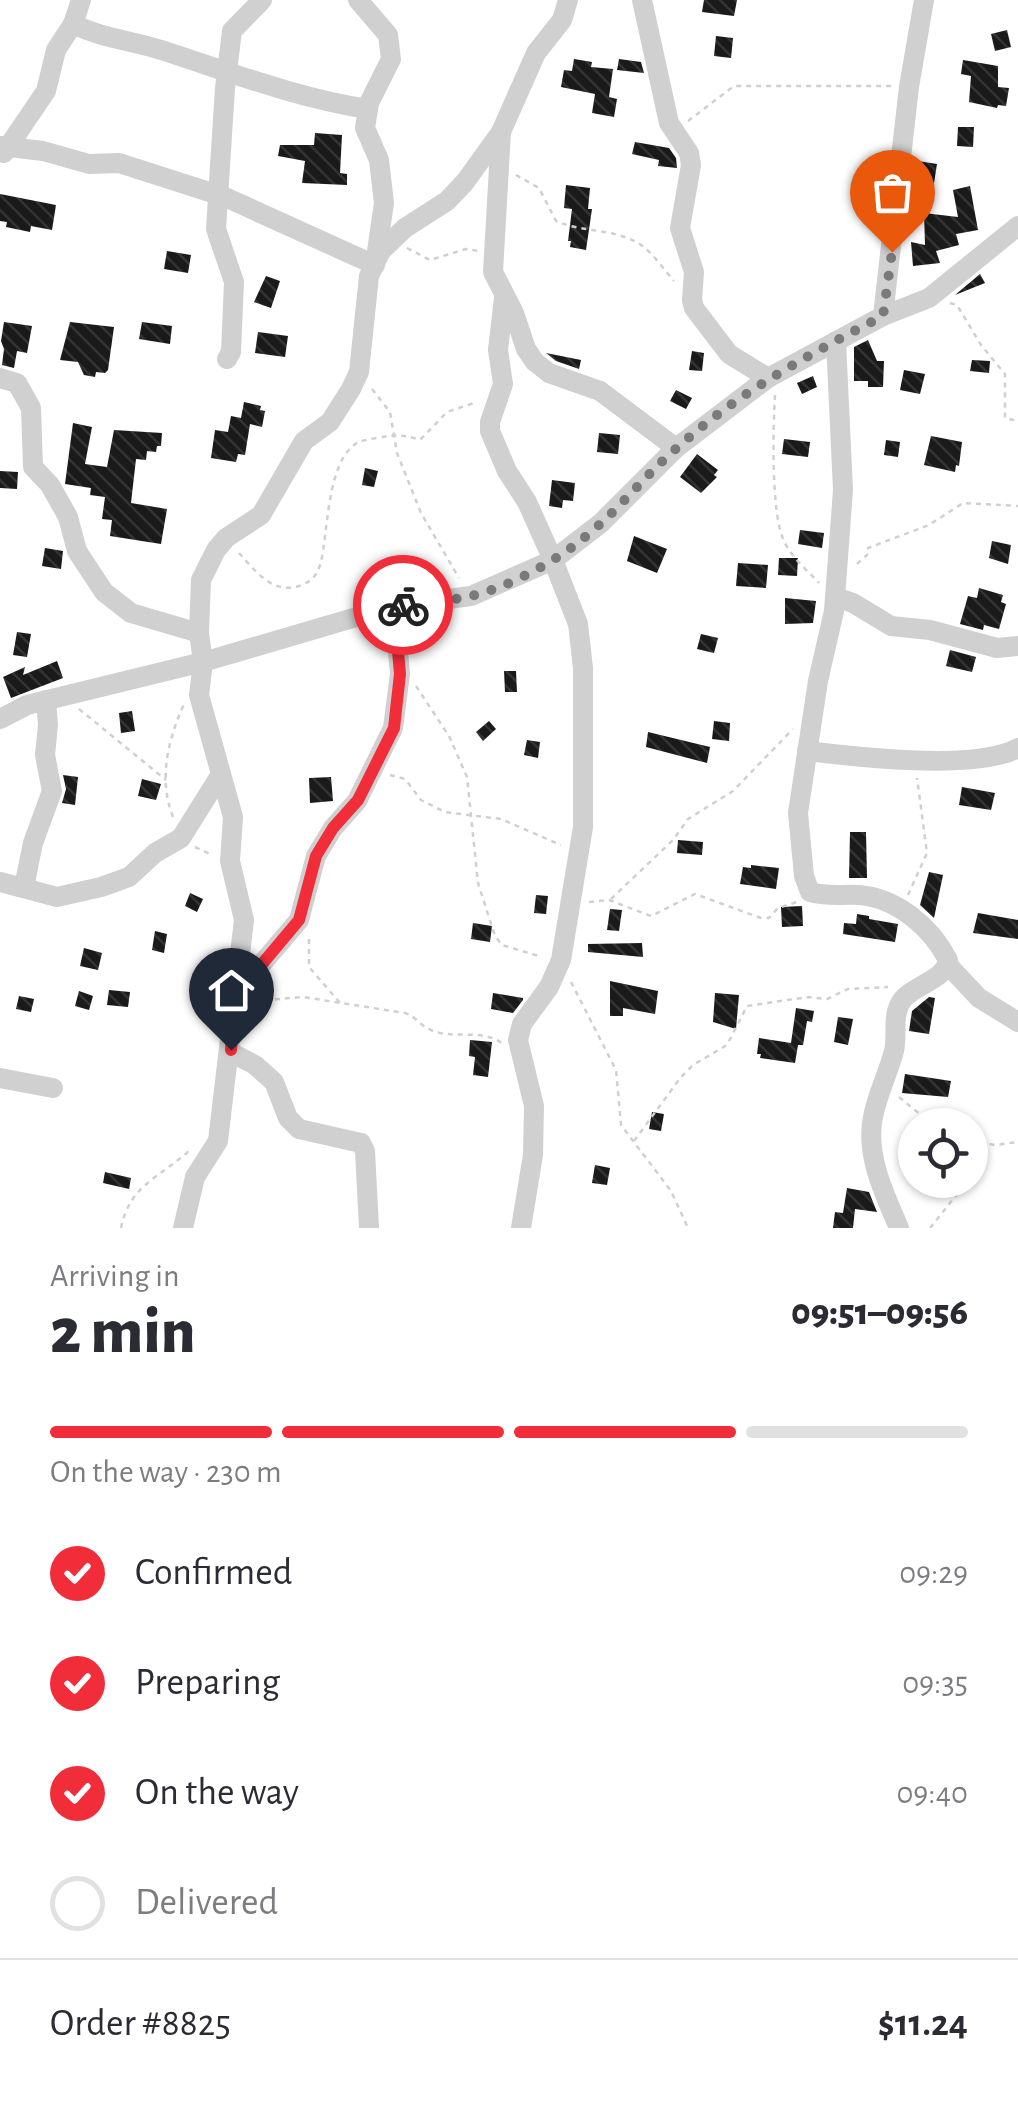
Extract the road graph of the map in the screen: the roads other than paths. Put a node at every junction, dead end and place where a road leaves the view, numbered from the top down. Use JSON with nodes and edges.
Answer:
{"nodes":[{"id":1,"x":81,"y":0,"type":"edge"},
{"id":2,"x":262,"y":0,"type":"edge"},
{"id":3,"x":358,"y":0,"type":"edge"},
{"id":4,"x":568,"y":0,"type":"edge"},
{"id":5,"x":642,"y":0,"type":"edge"},
{"id":6,"x":924,"y":0,"type":"edge"},
{"id":7,"x":74,"y":24,"type":"junction"},
{"id":8,"x":226,"y":74,"type":"junction"},
{"id":9,"x":368,"y":108,"type":"junction"},
{"id":10,"x":501,"y":132,"type":"junction"},
{"id":11,"x":3,"y":150,"type":"edge"},
{"id":12,"x":218,"y":195,"type":"junction"},
{"id":13,"x":1018,"y":226,"type":"edge"},
{"id":14,"x":375,"y":264,"type":"junction"},
{"id":15,"x":504,"y":298,"type":"junction"},
{"id":16,"x":883,"y":316,"type":"junction"},
{"id":17,"x":836,"y":341,"type":"junction"},
{"id":18,"x":227,"y":359,"type":"dead end"},
{"id":19,"x":772,"y":376,"type":"junction"},
{"id":20,"x":0,"y":378,"type":"edge"},
{"id":21,"x":676,"y":448,"type":"junction"},
{"id":22,"x":553,"y":560,"type":"junction"},
{"id":23,"x":834,"y":588,"type":"junction"},
{"id":24,"x":394,"y":606,"type":"junction"},
{"id":25,"x":200,"y":632,"type":"junction"},
{"id":26,"x":1018,"y":646,"type":"edge"},
{"id":27,"x":201,"y":671,"type":"junction"},
{"id":28,"x":54,"y":698,"type":"junction"},
{"id":29,"x":0,"y":718,"type":"edge"},
{"id":30,"x":1018,"y":748,"type":"edge"},
{"id":31,"x":807,"y":750,"type":"junction"},
{"id":32,"x":221,"y":774,"type":"junction"},
{"id":33,"x":0,"y":882,"type":"edge"},
{"id":34,"x":24,"y":887,"type":"junction"},
{"id":35,"x":948,"y":965,"type":"junction"},
{"id":36,"x":235,"y":999,"type":"junction"},
{"id":37,"x":1018,"y":1022,"type":"edge"},
{"id":38,"x":230,"y":1052,"type":"junction"},
{"id":39,"x":0,"y":1078,"type":"edge"},
{"id":40,"x":53,"y":1088,"type":"dead end"},
{"id":41,"x":183,"y":1228,"type":"edge"},
{"id":42,"x":369,"y":1228,"type":"edge"},
{"id":43,"x":521,"y":1228,"type":"edge"},
{"id":44,"x":900,"y":1228,"type":"edge"}],
"edges":[{"from":1,"to":7,"type":"street"},
{"from":2,"to":8,"type":"street"},
{"from":3,"to":9,"type":"street"},
{"from":4,"to":10,"type":"street"},
{"from":5,"to":19,"type":"street"},
{"from":6,"to":16,"type":"street"},
{"from":7,"to":8,"type":"street"},
{"from":7,"to":11,"type":"street"},
{"from":8,"to":9,"type":"street"},
{"from":8,"to":12,"type":"street"},
{"from":9,"to":14,"type":"street"},
{"from":10,"to":14,"type":"street"},
{"from":10,"to":15,"type":"street"},
{"from":11,"to":12,"type":"street"},
{"from":12,"to":14,"type":"street"},
{"from":12,"to":18,"type":"street"},
{"from":13,"to":16,"type":"street"},
{"from":14,"to":25,"type":"street"},
{"from":15,"to":21,"type":"street"},
{"from":15,"to":22,"type":"street"},
{"from":16,"to":17,"type":"street"},
{"from":17,"to":19,"type":"street"},
{"from":17,"to":23,"type":"street"},
{"from":19,"to":21,"type":"street"},
{"from":20,"to":25,"type":"street"},
{"from":21,"to":22,"type":"street"},
{"from":22,"to":24,"type":"street"},
{"from":22,"to":43,"type":"street"},
{"from":23,"to":26,"type":"street"},
{"from":23,"to":31,"type":"street"},
{"from":24,"to":27,"type":"street"},
{"from":24,"to":36,"type":"street"},
{"from":25,"to":27,"type":"street"},
{"from":27,"to":28,"type":"street"},
{"from":27,"to":32,"type":"street"},
{"from":28,"to":29,"type":"street"},
{"from":28,"to":34,"type":"street"},
{"from":30,"to":31,"type":"street"},
{"from":31,"to":35,"type":"street"},
{"from":32,"to":34,"type":"street"},
{"from":32,"to":36,"type":"street"},
{"from":33,"to":34,"type":"street"},
{"from":35,"to":37,"type":"street"},
{"from":35,"to":44,"type":"street"},
{"from":36,"to":38,"type":"street"},
{"from":38,"to":41,"type":"street"},
{"from":38,"to":42,"type":"street"},
{"from":39,"to":40,"type":"street"}]}
